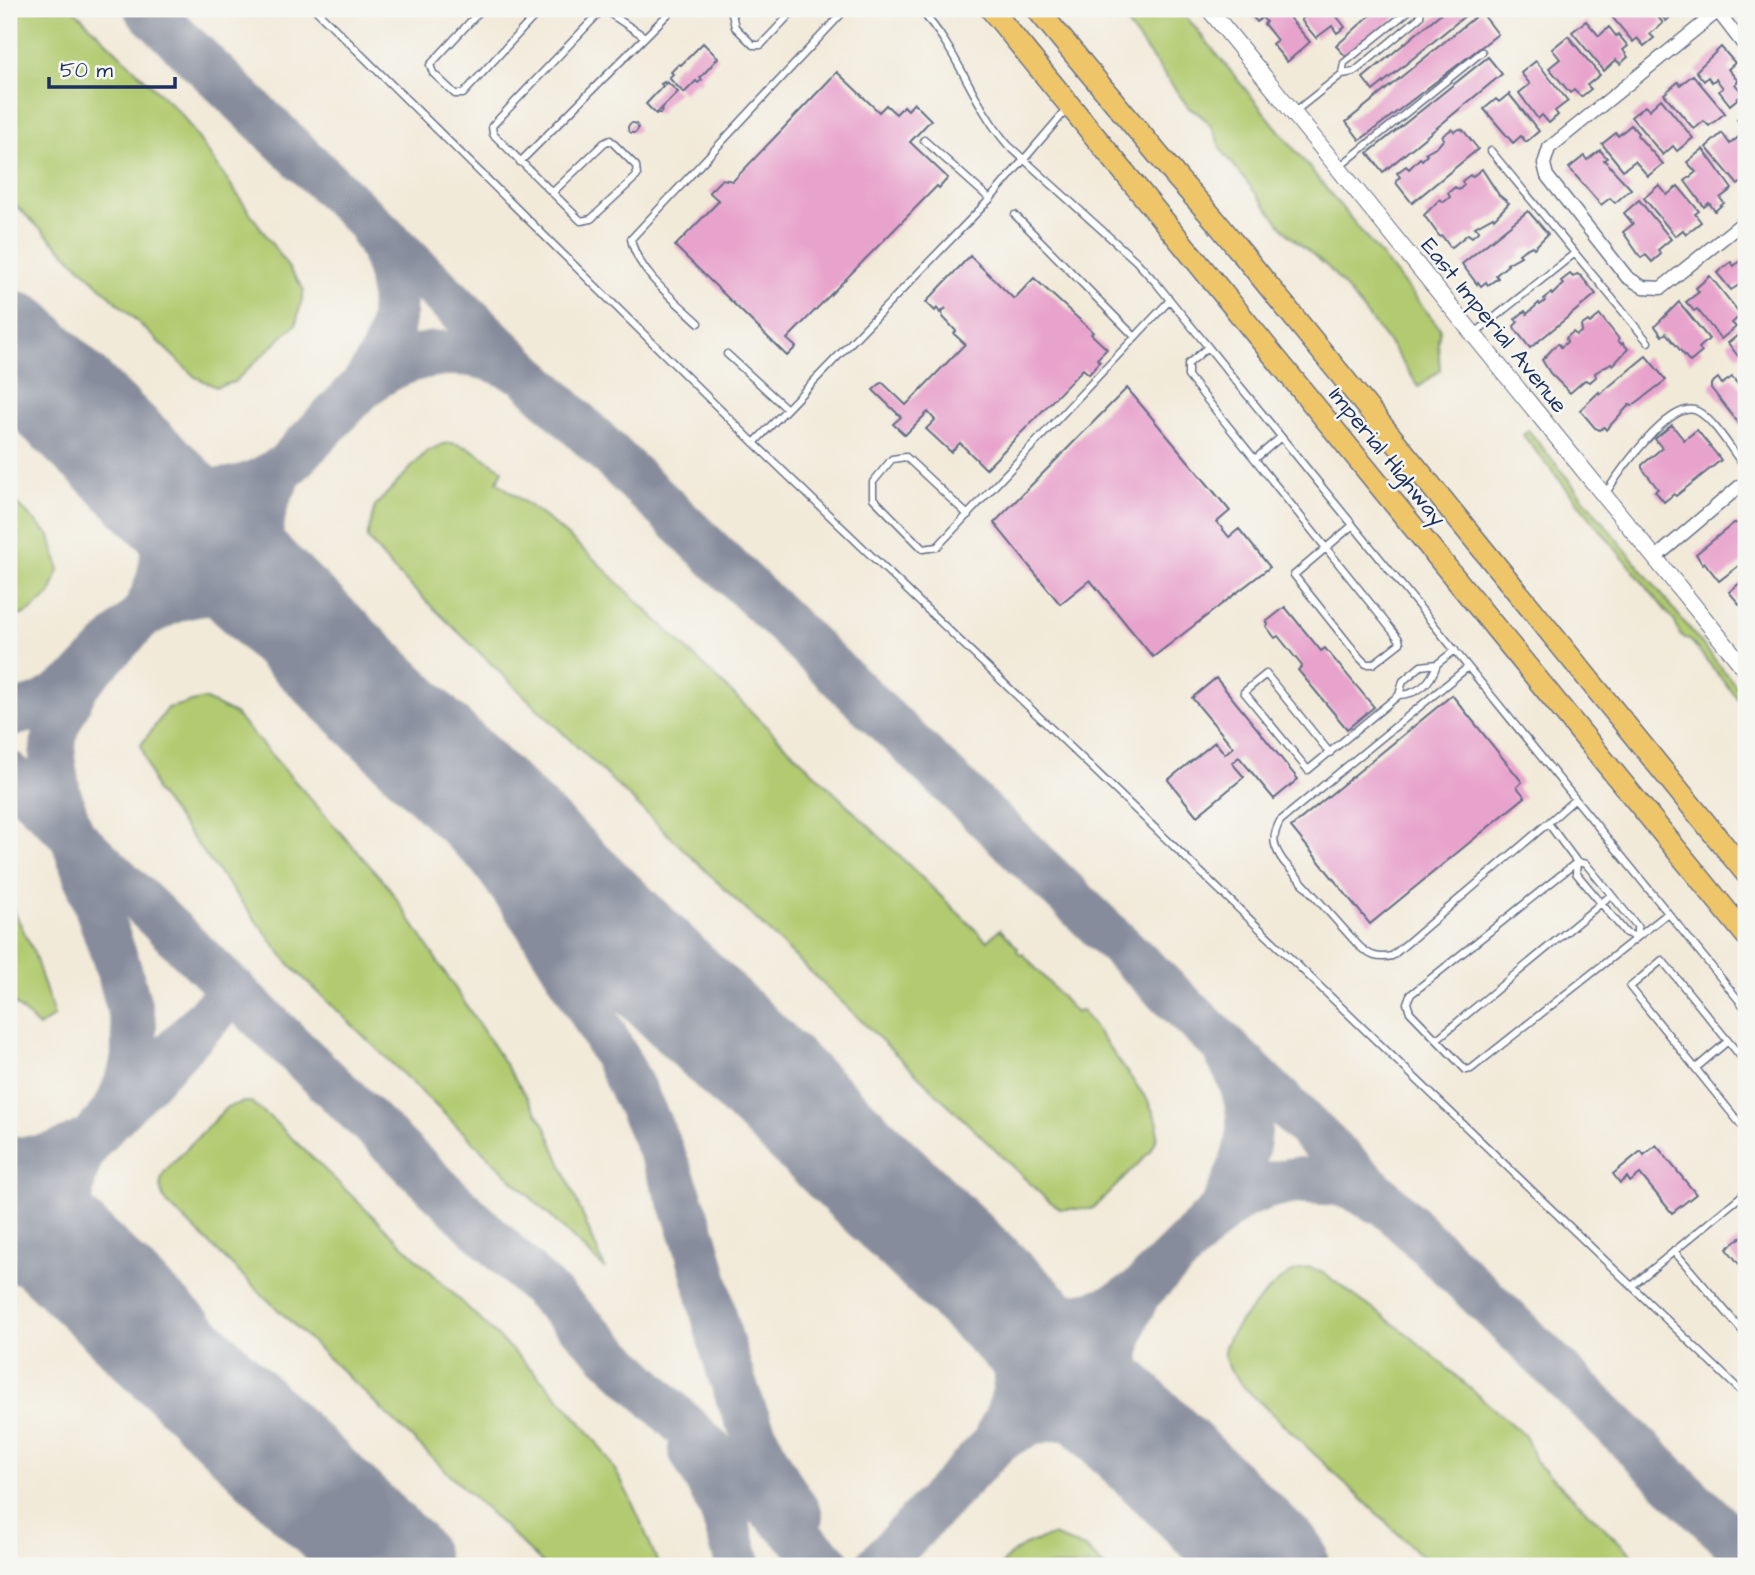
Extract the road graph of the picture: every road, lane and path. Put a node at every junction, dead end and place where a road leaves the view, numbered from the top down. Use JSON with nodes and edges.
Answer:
{"nodes":[{"id":1,"x":315,"y":9,"type":"edge"},
{"id":2,"x":482,"y":9,"type":"edge"},
{"id":3,"x":541,"y":9,"type":"edge"},
{"id":4,"x":602,"y":9,"type":"edge"},
{"id":5,"x":673,"y":9,"type":"edge"},
{"id":6,"x":737,"y":9,"type":"edge"},
{"id":7,"x":795,"y":9,"type":"edge"},
{"id":8,"x":846,"y":9,"type":"edge"},
{"id":9,"x":919,"y":9,"type":"edge"},
{"id":10,"x":991,"y":9,"type":"edge"},
{"id":11,"x":1037,"y":9,"type":"edge"},
{"id":12,"x":1209,"y":9,"type":"edge"},
{"id":13,"x":1411,"y":9,"type":"edge"},
{"id":14,"x":1419,"y":9,"type":"edge"},
{"id":15,"x":1717,"y":11,"type":"edge"},
{"id":16,"x":645,"y":37,"type":"junction"},
{"id":17,"x":1746,"y":48,"type":"edge"},
{"id":18,"x":1482,"y":52,"type":"dead end"},
{"id":19,"x":1342,"y":74,"type":"junction"},
{"id":20,"x":1098,"y":83,"type":"junction"},
{"id":21,"x":1069,"y":107,"type":"junction"},
{"id":22,"x":1293,"y":113,"type":"junction"},
{"id":23,"x":924,"y":140,"type":"dead end"},
{"id":24,"x":1491,"y":151,"type":"dead end"},
{"id":25,"x":1026,"y":160,"type":"junction"},
{"id":26,"x":520,"y":162,"type":"junction"},
{"id":27,"x":1338,"y":168,"type":"junction"},
{"id":28,"x":552,"y":193,"type":"junction"},
{"id":29,"x":990,"y":199,"type":"junction"},
{"id":30,"x":1015,"y":215,"type":"dead end"},
{"id":31,"x":1746,"y":220,"type":"edge"},
{"id":32,"x":1575,"y":253,"type":"junction"},
{"id":33,"x":1170,"y":300,"type":"junction"},
{"id":34,"x":699,"y":323,"type":"dead end"},
{"id":35,"x":1474,"y":334,"type":"junction"},
{"id":36,"x":1135,"y":337,"type":"junction"},
{"id":37,"x":1648,"y":342,"type":"dead end"},
{"id":38,"x":1208,"y":347,"type":"junction"},
{"id":39,"x":727,"y":354,"type":"dead end"},
{"id":40,"x":786,"y":410,"type":"junction"},
{"id":41,"x":1281,"y":437,"type":"junction"},
{"id":42,"x":754,"y":443,"type":"junction"},
{"id":43,"x":1255,"y":459,"type":"junction"},
{"id":44,"x":1746,"y":469,"type":"edge"},
{"id":45,"x":1746,"y":481,"type":"edge"},
{"id":46,"x":1604,"y":496,"type":"junction"},
{"id":47,"x":968,"y":515,"type":"junction"},
{"id":48,"x":1353,"y":525,"type":"junction"},
{"id":49,"x":1327,"y":549,"type":"junction"},
{"id":50,"x":1655,"y":558,"type":"junction"},
{"id":51,"x":1455,"y":650,"type":"junction"},
{"id":52,"x":1437,"y":664,"type":"junction"},
{"id":53,"x":1468,"y":667,"type":"junction"},
{"id":54,"x":1746,"y":670,"type":"edge"},
{"id":55,"x":1399,"y":695,"type":"junction"},
{"id":56,"x":1330,"y":752,"type":"junction"},
{"id":57,"x":1576,"y":799,"type":"junction"},
{"id":58,"x":1548,"y":823,"type":"junction"},
{"id":59,"x":1577,"y":862,"type":"junction"},
{"id":60,"x":1746,"y":873,"type":"edge"},
{"id":61,"x":1611,"y":895,"type":"junction"},
{"id":62,"x":1601,"y":903,"type":"junction"},
{"id":63,"x":1668,"y":913,"type":"junction"},
{"id":64,"x":1746,"y":935,"type":"edge"},
{"id":65,"x":1637,"y":937,"type":"junction"},
{"id":66,"x":1746,"y":1009,"type":"edge"},
{"id":67,"x":1437,"y":1039,"type":"junction"},
{"id":68,"x":1728,"y":1041,"type":"junction"},
{"id":69,"x":1746,"y":1063,"type":"edge"},
{"id":70,"x":1696,"y":1068,"type":"junction"},
{"id":71,"x":1746,"y":1131,"type":"edge"},
{"id":72,"x":1746,"y":1192,"type":"edge"},
{"id":73,"x":1675,"y":1251,"type":"junction"},
{"id":74,"x":1632,"y":1286,"type":"junction"},
{"id":75,"x":1746,"y":1335,"type":"edge"},
{"id":76,"x":1746,"y":1396,"type":"edge"}],
"edges":[{"from":1,"to":42,"type":"lane"},
{"from":2,"to":3,"type":"lane"},
{"from":4,"to":16,"type":"lane"},
{"from":4,"to":26,"type":"lane"},
{"from":5,"to":16,"type":"lane"},
{"from":6,"to":7,"type":"lane"},
{"from":8,"to":34,"type":"lane"},
{"from":9,"to":25,"type":"lane"},
{"from":10,"to":21,"type":"main road","name":"Imperial Highway"},
{"from":11,"to":20,"type":"main road","name":"Imperial Highway"},
{"from":12,"to":22,"type":"street","name":"East Imperial Avenue"},
{"from":13,"to":19,"type":"lane"},
{"from":14,"to":19,"type":"lane"},
{"from":15,"to":17,"type":"street"},
{"from":15,"to":31,"type":"street"},
{"from":16,"to":26,"type":"lane"},
{"from":18,"to":27,"type":"lane"},
{"from":19,"to":22,"type":"lane"},
{"from":20,"to":21,"type":"main road"},
{"from":20,"to":60,"type":"main road","name":"Imperial Highway"},
{"from":21,"to":25,"type":"lane"},
{"from":21,"to":64,"type":"main road","name":"Imperial Highway"},
{"from":22,"to":27,"type":"street","name":"East Imperial Avenue"},
{"from":23,"to":29,"type":"lane"},
{"from":24,"to":32,"type":"lane"},
{"from":25,"to":29,"type":"lane"},
{"from":25,"to":33,"type":"lane"},
{"from":26,"to":28,"type":"lane"},
{"from":27,"to":35,"type":"street","name":"East Imperial Avenue"},
{"from":28,"to":28,"type":"lane"},
{"from":29,"to":40,"type":"lane"},
{"from":30,"to":36,"type":"lane"},
{"from":32,"to":35,"type":"lane"},
{"from":32,"to":37,"type":"lane"},
{"from":33,"to":36,"type":"lane"},
{"from":33,"to":38,"type":"lane"},
{"from":35,"to":46,"type":"street","name":"East Imperial Avenue"},
{"from":36,"to":47,"type":"lane"},
{"from":38,"to":41,"type":"lane"},
{"from":38,"to":43,"type":"lane"},
{"from":39,"to":40,"type":"lane"},
{"from":40,"to":42,"type":"lane"},
{"from":41,"to":43,"type":"lane"},
{"from":41,"to":48,"type":"lane"},
{"from":42,"to":74,"type":"lane"},
{"from":43,"to":49,"type":"lane"},
{"from":44,"to":46,"type":"lane"},
{"from":45,"to":50,"type":"street"},
{"from":46,"to":50,"type":"street","name":"East Imperial Avenue"},
{"from":47,"to":47,"type":"lane"},
{"from":48,"to":49,"type":"lane"},
{"from":48,"to":51,"type":"lane"},
{"from":49,"to":49,"type":"lane"},
{"from":50,"to":54,"type":"street","name":"East Imperial Avenue"},
{"from":51,"to":52,"type":"lane"},
{"from":51,"to":53,"type":"lane"},
{"from":52,"to":55,"type":"lane"},
{"from":52,"to":55,"type":"lane"},
{"from":53,"to":57,"type":"lane"},
{"from":53,"to":58,"type":"lane"},
{"from":55,"to":56,"type":"lane"},
{"from":56,"to":56,"type":"lane"},
{"from":57,"to":58,"type":"lane"},
{"from":57,"to":63,"type":"lane"},
{"from":58,"to":59,"type":"lane"},
{"from":59,"to":61,"type":"lane"},
{"from":59,"to":62,"type":"lane"},
{"from":59,"to":67,"type":"lane"},
{"from":61,"to":62,"type":"lane"},
{"from":61,"to":65,"type":"lane"},
{"from":62,"to":65,"type":"lane"},
{"from":62,"to":67,"type":"lane"},
{"from":63,"to":65,"type":"lane"},
{"from":63,"to":66,"type":"lane"},
{"from":65,"to":67,"type":"lane"},
{"from":68,"to":69,"type":"lane"},
{"from":68,"to":70,"type":"lane"},
{"from":68,"to":70,"type":"lane"},
{"from":70,"to":71,"type":"lane"},
{"from":72,"to":73,"type":"lane"},
{"from":73,"to":74,"type":"lane"},
{"from":73,"to":75,"type":"lane"},
{"from":74,"to":76,"type":"lane"}]}
